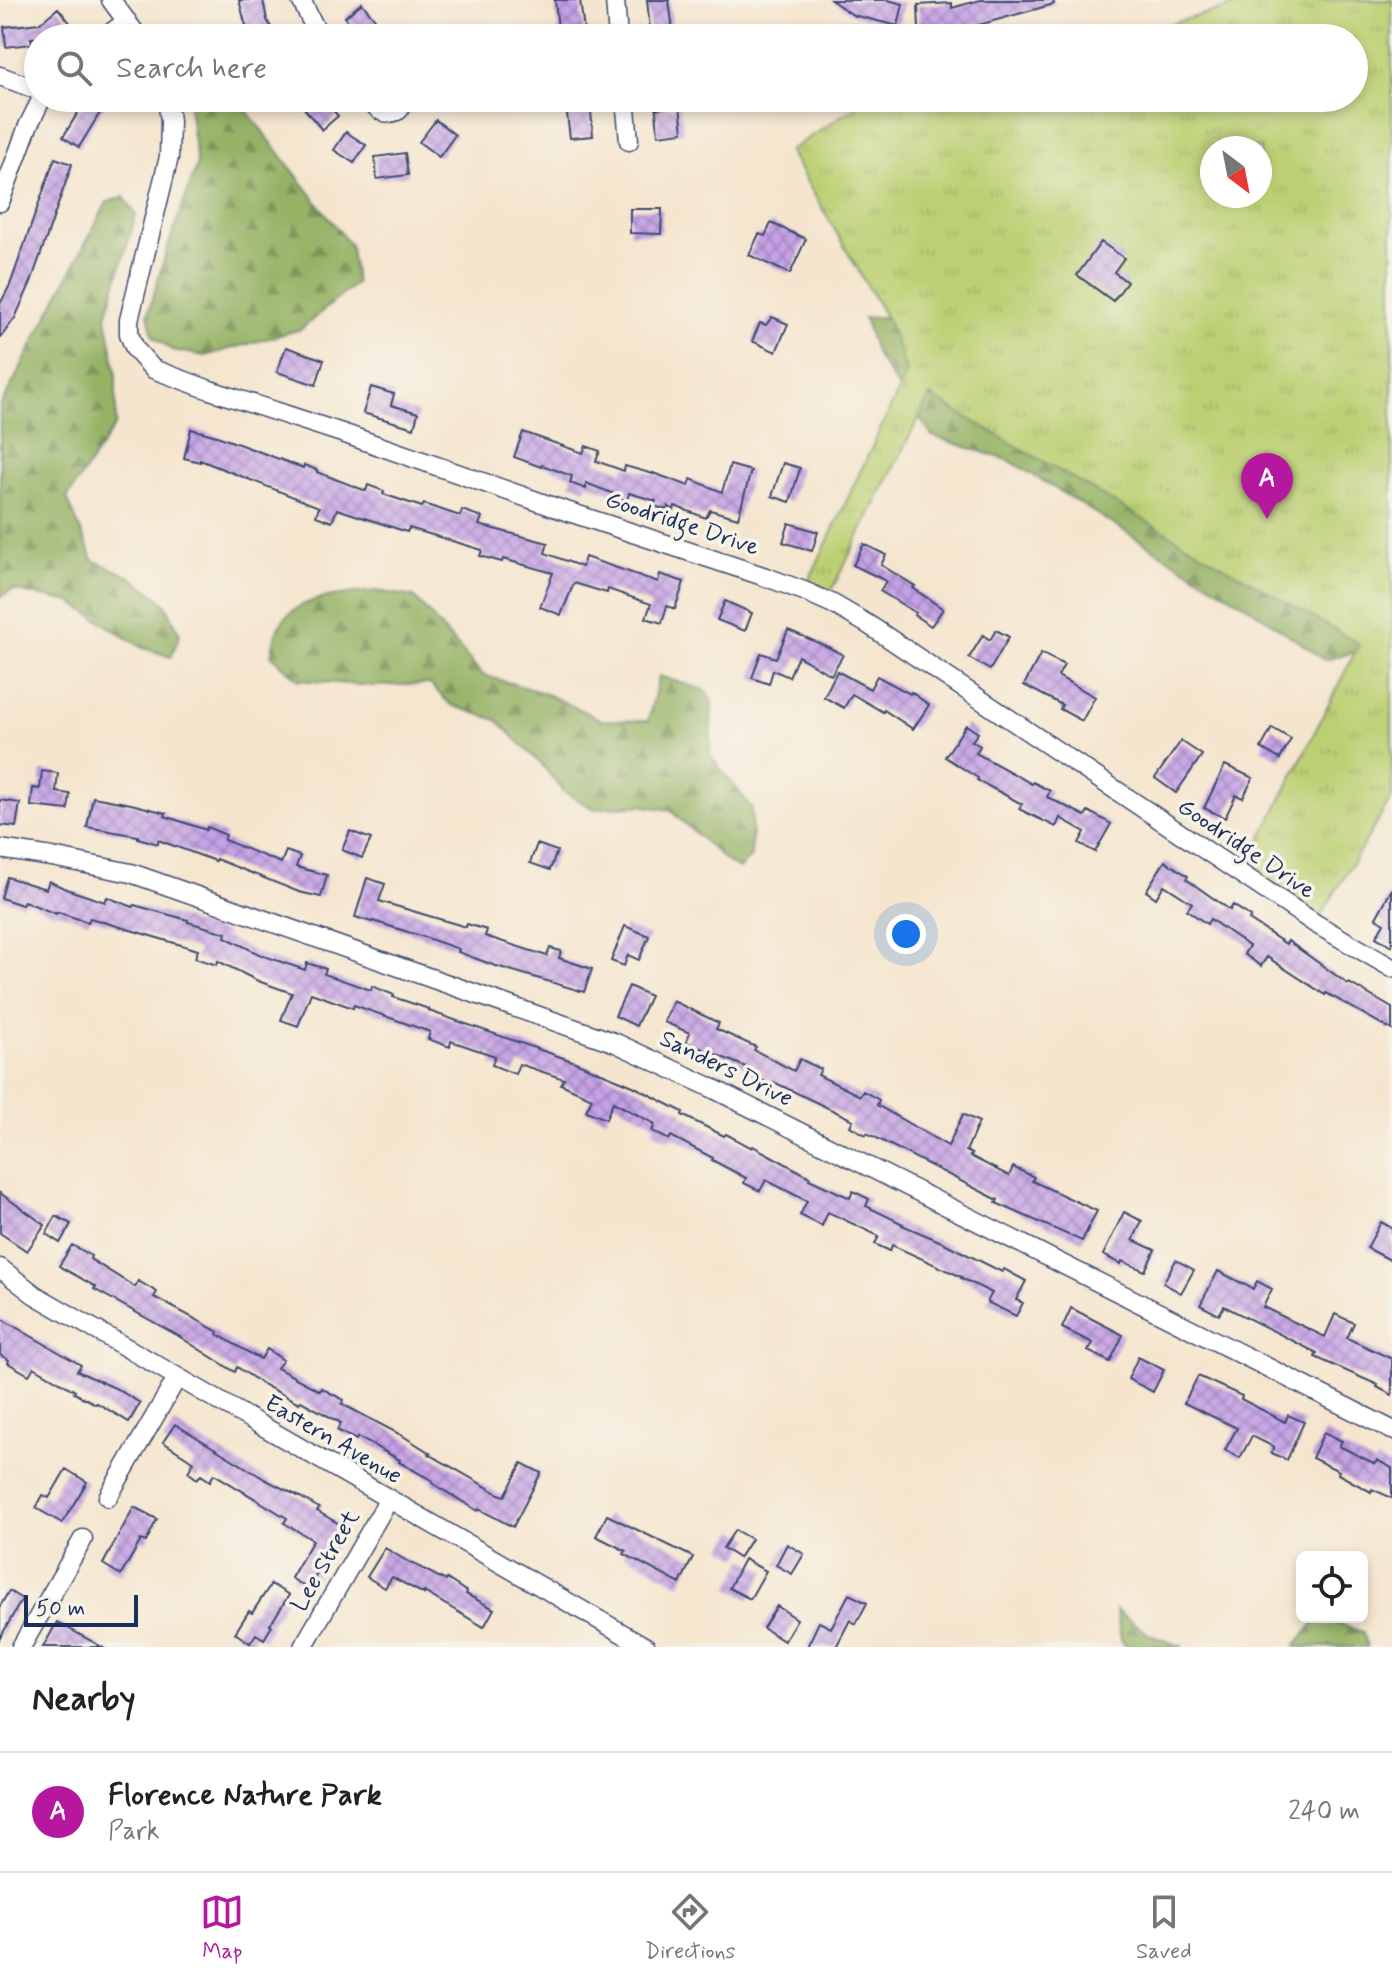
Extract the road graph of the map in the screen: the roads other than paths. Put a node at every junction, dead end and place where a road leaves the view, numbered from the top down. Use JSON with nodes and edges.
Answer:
{"nodes":[{"id":1,"x":111,"y":0,"type":"edge"},
{"id":2,"x":301,"y":0,"type":"edge"},
{"id":3,"x":615,"y":0,"type":"edge"},
{"id":4,"x":127,"y":21,"type":"junction"},
{"id":5,"x":123,"y":24,"type":"edge"},
{"id":6,"x":129,"y":24,"type":"edge"},
{"id":7,"x":313,"y":24,"type":"edge"},
{"id":8,"x":617,"y":24,"type":"edge"},
{"id":9,"x":0,"y":76,"type":"edge"},
{"id":10,"x":24,"y":85,"type":"edge"},
{"id":11,"x":35,"y":112,"type":"edge"},
{"id":12,"x":169,"y":112,"type":"edge"},
{"id":13,"x":626,"y":112,"type":"edge"},
{"id":14,"x":629,"y":141,"type":"dead end"},
{"id":15,"x":0,"y":202,"type":"edge"},
{"id":16,"x":0,"y":849,"type":"edge"},
{"id":17,"x":1392,"y":968,"type":"edge"},
{"id":18,"x":0,"y":1268,"type":"edge"},
{"id":19,"x":177,"y":1378,"type":"junction"},
{"id":20,"x":1392,"y":1430,"type":"edge"},
{"id":21,"x":108,"y":1497,"type":"dead end"},
{"id":22,"x":389,"y":1499,"type":"junction"},
{"id":23,"x":83,"y":1539,"type":"dead end"},
{"id":24,"x":21,"y":1647,"type":"edge"},
{"id":25,"x":303,"y":1647,"type":"edge"},
{"id":26,"x":646,"y":1647,"type":"edge"}],
"edges":[{"from":1,"to":4,"type":"street"},
{"from":2,"to":7,"type":"street"},
{"from":3,"to":8,"type":"street"},
{"from":4,"to":5,"type":"street"},
{"from":4,"to":6,"type":"street"},
{"from":9,"to":10,"type":"street"},
{"from":11,"to":15,"type":"street"},
{"from":12,"to":17,"type":"street","name":"Goodridge Drive"},
{"from":13,"to":14,"type":"street"},
{"from":16,"to":20,"type":"street","name":"Sanders Drive"},
{"from":18,"to":19,"type":"street","name":"Eastern Avenue"},
{"from":19,"to":21,"type":"street"},
{"from":19,"to":22,"type":"street","name":"Eastern Avenue"},
{"from":22,"to":25,"type":"street","name":"Lee Street"},
{"from":22,"to":26,"type":"street","name":"Eastern Avenue"},
{"from":23,"to":24,"type":"street"}]}
